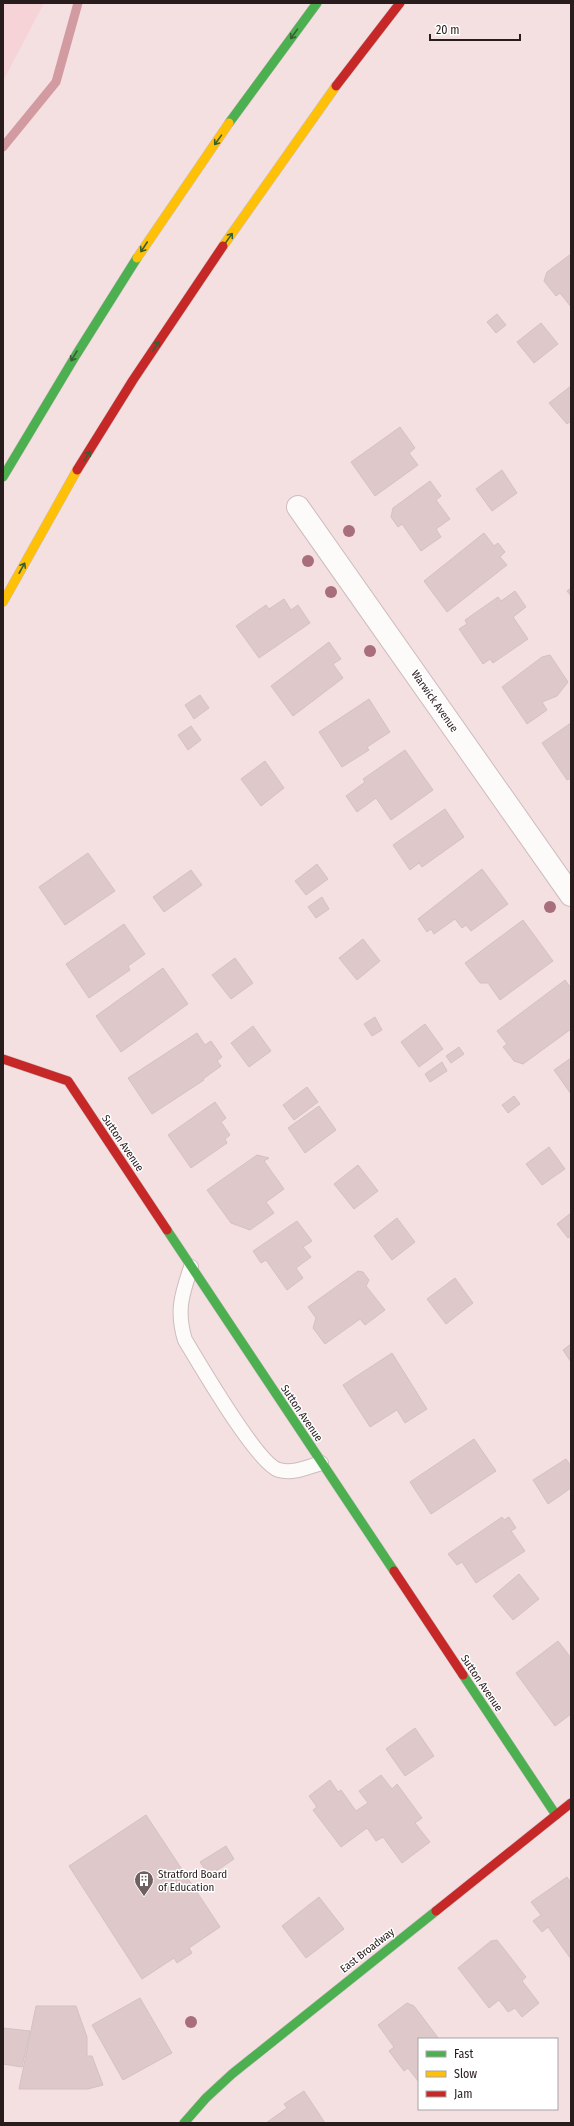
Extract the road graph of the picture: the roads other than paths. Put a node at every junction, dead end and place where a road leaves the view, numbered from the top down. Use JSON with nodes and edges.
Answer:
{"nodes":[{"id":1,"x":318,"y":3,"type":"edge"},
{"id":2,"x":400,"y":3,"type":"edge"},
{"id":3,"x":3,"y":476,"type":"edge"},
{"id":4,"x":298,"y":507,"type":"dead end"},
{"id":5,"x":3,"y":602,"type":"edge"},
{"id":6,"x":571,"y":895,"type":"edge"},
{"id":7,"x":3,"y":1059,"type":"edge"},
{"id":8,"x":191,"y":1267,"type":"junction"},
{"id":9,"x":321,"y":1463,"type":"junction"},
{"id":10,"x":571,"y":1803,"type":"edge"},
{"id":11,"x":556,"y":1815,"type":"junction"},
{"id":12,"x":184,"y":2123,"type":"edge"}],
"edges":[{"from":1,"to":3,"type":"main road","one_way":true},
{"from":5,"to":2,"type":"main road","one_way":true},
{"from":4,"to":6,"type":"street","name":"Warwick Avenue"},
{"from":7,"to":8,"type":"main road","name":"Sutton Avenue"},
{"from":8,"to":9,"type":"main road","name":"Sutton Avenue"},
{"from":8,"to":9,"type":"lane"},
{"from":9,"to":11,"type":"main road","name":"Sutton Avenue"},
{"from":10,"to":11,"type":"main road","name":"East Broadway"},
{"from":11,"to":12,"type":"main road","name":"East Broadway"}]}
